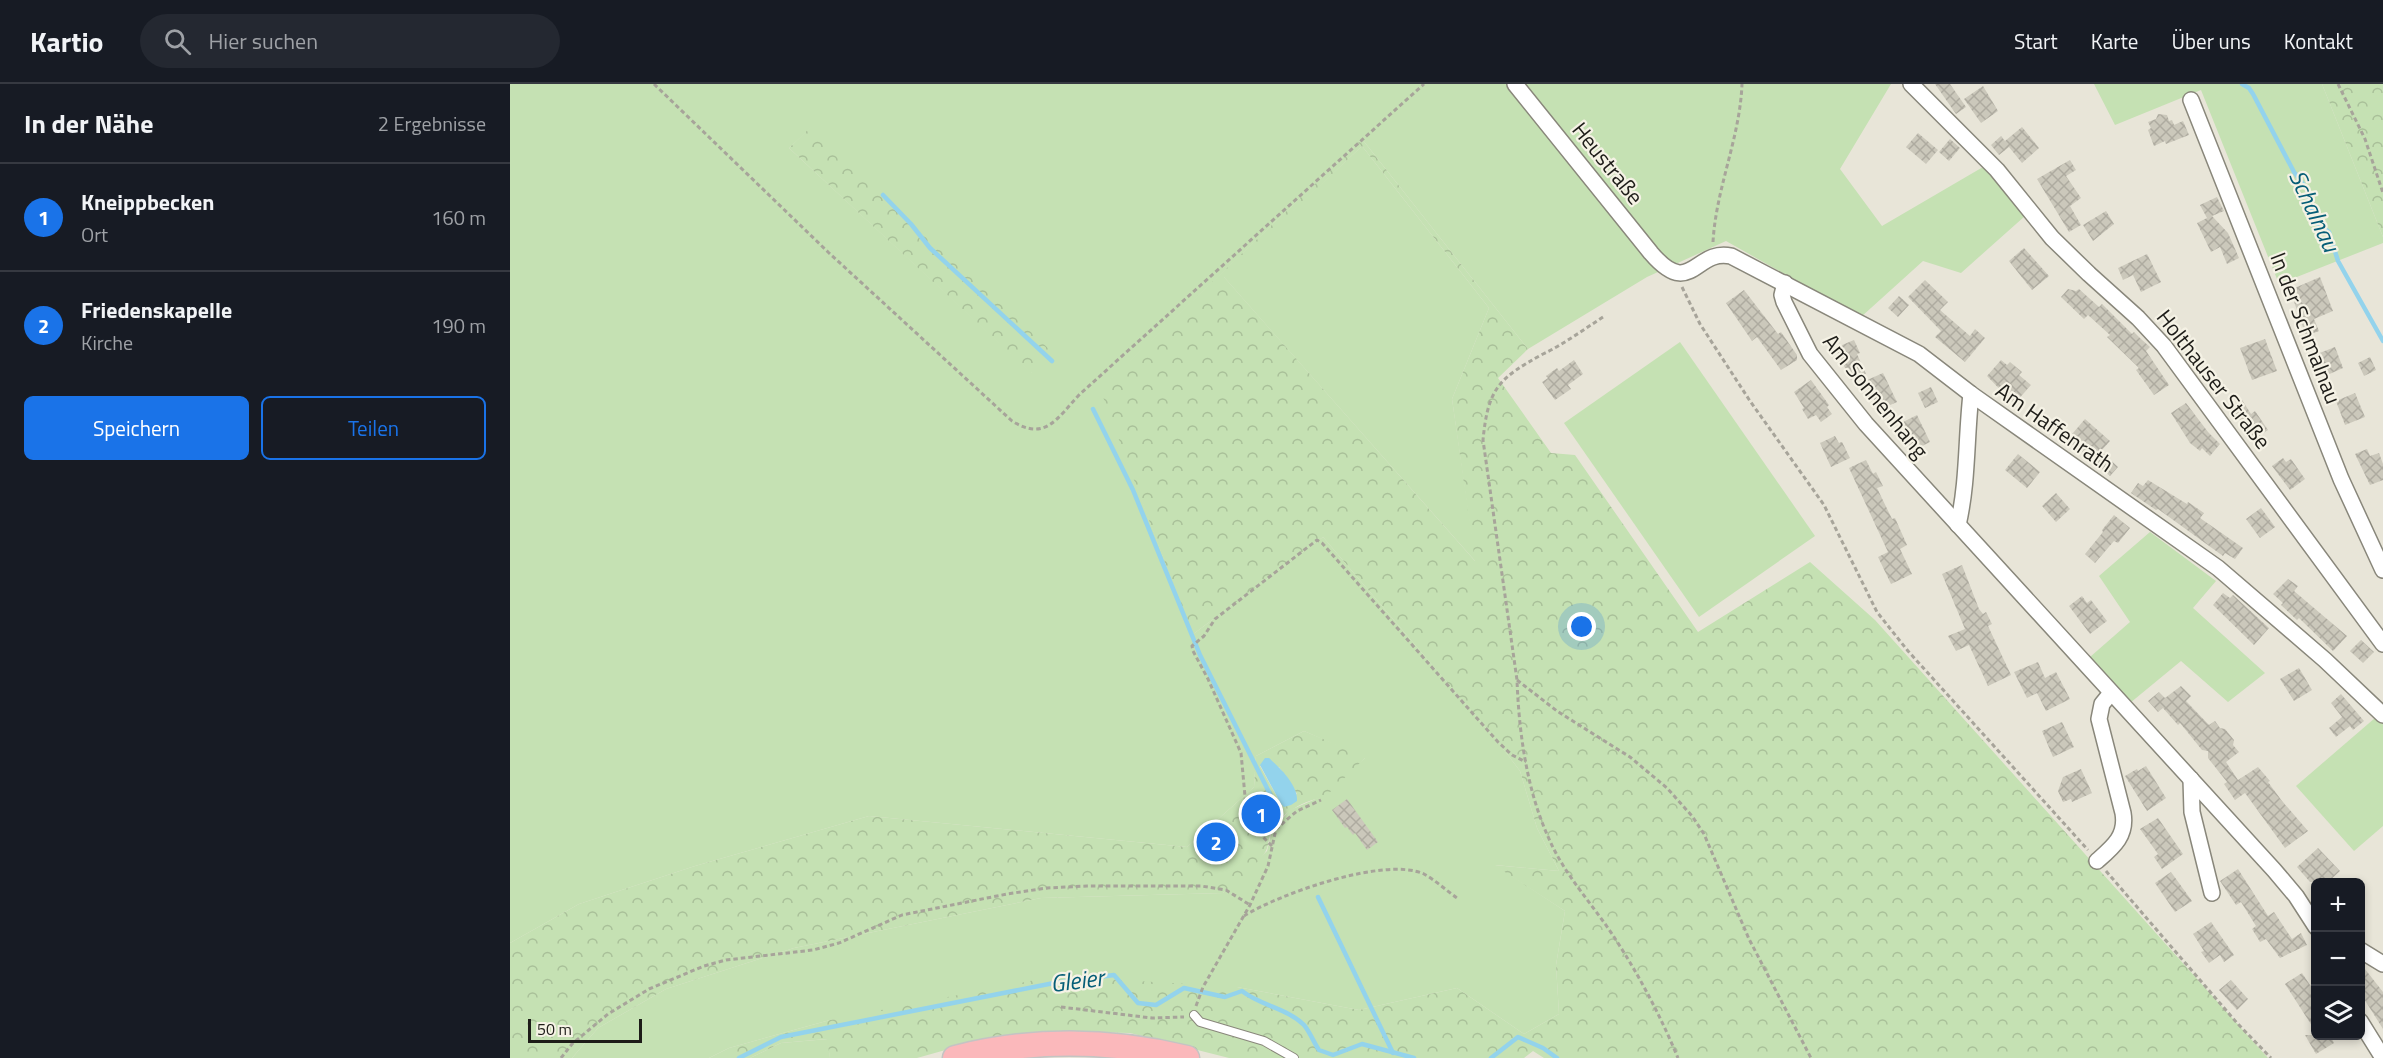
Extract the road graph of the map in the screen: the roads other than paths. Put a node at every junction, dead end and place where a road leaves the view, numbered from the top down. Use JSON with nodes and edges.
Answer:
{"nodes":[{"id":1,"x":1515,"y":84,"type":"edge"},
{"id":2,"x":1911,"y":84,"type":"edge"},
{"id":3,"x":2191,"y":100,"type":"dead end"},
{"id":4,"x":1712,"y":256,"type":"joint"},
{"id":5,"x":1785,"y":283,"type":"junction"},
{"id":6,"x":1971,"y":394,"type":"junction"},
{"id":7,"x":1958,"y":525,"type":"junction"},
{"id":8,"x":2383,"y":570,"type":"edge"},
{"id":9,"x":2383,"y":644,"type":"edge"},
{"id":10,"x":2111,"y":693,"type":"junction"},
{"id":11,"x":2383,"y":715,"type":"edge"},
{"id":12,"x":2191,"y":779,"type":"junction"},
{"id":13,"x":2097,"y":861,"type":"road end"},
{"id":14,"x":2212,"y":893,"type":"dead end"},
{"id":15,"x":2311,"y":920,"type":"edge"},
{"id":16,"x":2365,"y":953,"type":"edge"},
{"id":17,"x":2383,"y":964,"type":"edge"},
{"id":18,"x":1194,"y":1015,"type":"road end"},
{"id":19,"x":2365,"y":1028,"type":"edge"},
{"id":20,"x":955,"y":1058,"type":"edge"},
{"id":21,"x":1187,"y":1058,"type":"edge"},
{"id":22,"x":1294,"y":1058,"type":"edge"},
{"id":23,"x":2383,"y":1058,"type":"edge"}],
"edges":[{"from":1,"to":4,"type":"street","name":"Heustraße"},
{"from":2,"to":9,"type":"street","name":"Holthauser Straße"},
{"from":3,"to":8,"type":"street","name":"In der Schmalnau"},
{"from":4,"to":5,"type":"street","name":"Am Haffenrath"},
{"from":5,"to":6,"type":"street","name":"Am Haffenrath"},
{"from":5,"to":7,"type":"street","name":"Am Sonnenhang"},
{"from":6,"to":7,"type":"street","name":"Am Sonnenhang"},
{"from":6,"to":11,"type":"street","name":"Am Haffenrath"},
{"from":7,"to":10,"type":"street","name":"Am Sonnenhang"},
{"from":10,"to":12,"type":"street","name":"Am Sonnenhang"},
{"from":10,"to":13,"type":"street"},
{"from":12,"to":14,"type":"street"},
{"from":12,"to":15,"type":"street","name":"Am Sonnenhang"},
{"from":16,"to":17,"type":"street"},
{"from":18,"to":22,"type":"lane"},
{"from":19,"to":23,"type":"street"},
{"from":20,"to":21,"type":"main road"}]}
